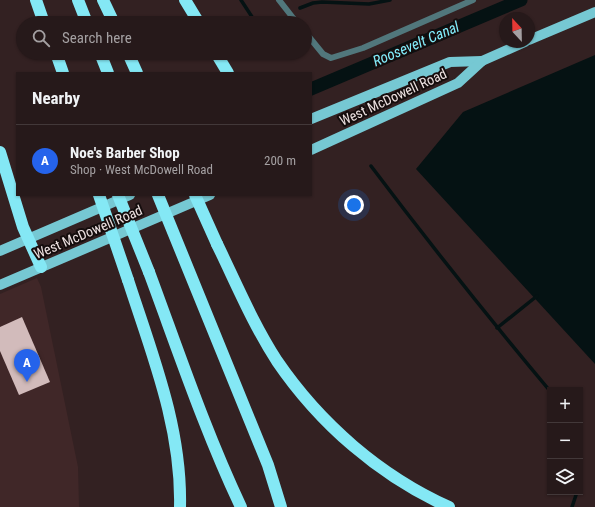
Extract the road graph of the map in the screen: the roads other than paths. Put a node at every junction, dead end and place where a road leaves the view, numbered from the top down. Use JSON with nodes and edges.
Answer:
{"nodes":[{"id":1,"x":36,"y":0,"type":"edge"},
{"id":2,"x":78,"y":0,"type":"edge"},
{"id":3,"x":103,"y":0,"type":"edge"},
{"id":4,"x":185,"y":0,"type":"edge"},
{"id":5,"x":279,"y":0,"type":"edge"},
{"id":6,"x":473,"y":0,"type":"edge"},
{"id":7,"x":595,"y":12,"type":"edge"},
{"id":8,"x":42,"y":16,"type":"edge"},
{"id":9,"x":84,"y":16,"type":"edge"},
{"id":10,"x":111,"y":16,"type":"edge"},
{"id":11,"x":194,"y":16,"type":"edge"},
{"id":12,"x":292,"y":16,"type":"edge"},
{"id":13,"x":535,"y":37,"type":"edge"},
{"id":14,"x":312,"y":41,"type":"edge"},
{"id":15,"x":511,"y":48,"type":"edge"},
{"id":16,"x":58,"y":60,"type":"edge"},
{"id":17,"x":103,"y":60,"type":"edge"},
{"id":18,"x":131,"y":60,"type":"edge"},
{"id":19,"x":220,"y":60,"type":"edge"},
{"id":20,"x":482,"y":61,"type":"junction"},
{"id":21,"x":63,"y":72,"type":"edge"},
{"id":22,"x":108,"y":72,"type":"edge"},
{"id":23,"x":137,"y":72,"type":"edge"},
{"id":24,"x":227,"y":72,"type":"edge"},
{"id":25,"x":312,"y":119,"type":"edge"},
{"id":26,"x":312,"y":150,"type":"edge"},
{"id":27,"x":0,"y":152,"type":"edge"},
{"id":28,"x":99,"y":196,"type":"edge"},
{"id":29,"x":118,"y":196,"type":"edge"},
{"id":30,"x":128,"y":196,"type":"edge"},
{"id":31,"x":158,"y":196,"type":"edge"},
{"id":32,"x":195,"y":196,"type":"edge"},
{"id":33,"x":208,"y":196,"type":"edge"},
{"id":34,"x":28,"y":238,"type":"junction"},
{"id":35,"x":0,"y":251,"type":"edge"},
{"id":36,"x":41,"y":267,"type":"junction"},
{"id":37,"x":0,"y":285,"type":"edge"},
{"id":38,"x":180,"y":507,"type":"edge"},
{"id":39,"x":241,"y":507,"type":"edge"},
{"id":40,"x":281,"y":507,"type":"edge"},
{"id":41,"x":449,"y":507,"type":"edge"}],
"edges":[{"from":1,"to":8,"type":"highway"},
{"from":2,"to":9,"type":"highway"},
{"from":3,"to":10,"type":"highway"},
{"from":4,"to":11,"type":"highway"},
{"from":5,"to":12,"type":"lane"},
{"from":6,"to":14,"type":"lane"},
{"from":7,"to":13,"type":"main road"},
{"from":15,"to":20,"type":"main road","name":"West McDowell Road"},
{"from":16,"to":21,"type":"highway"},
{"from":17,"to":22,"type":"highway"},
{"from":18,"to":23,"type":"highway"},
{"from":19,"to":24,"type":"highway"},
{"from":20,"to":25,"type":"main road","name":"West McDowell Road"},
{"from":20,"to":26,"type":"main road","name":"West McDowell Road"},
{"from":27,"to":34,"type":"highway"},
{"from":28,"to":38,"type":"highway","bridge":true},
{"from":29,"to":39,"type":"highway","bridge":true},
{"from":30,"to":34,"type":"main road","name":"West McDowell Road"},
{"from":31,"to":40,"type":"highway","bridge":true},
{"from":32,"to":41,"type":"highway","bridge":true},
{"from":33,"to":36,"type":"main road","name":"West McDowell Road"},
{"from":34,"to":35,"type":"main road","name":"West McDowell Road"},
{"from":34,"to":36,"type":"highway"},
{"from":36,"to":37,"type":"main road","name":"West McDowell Road"}]}
